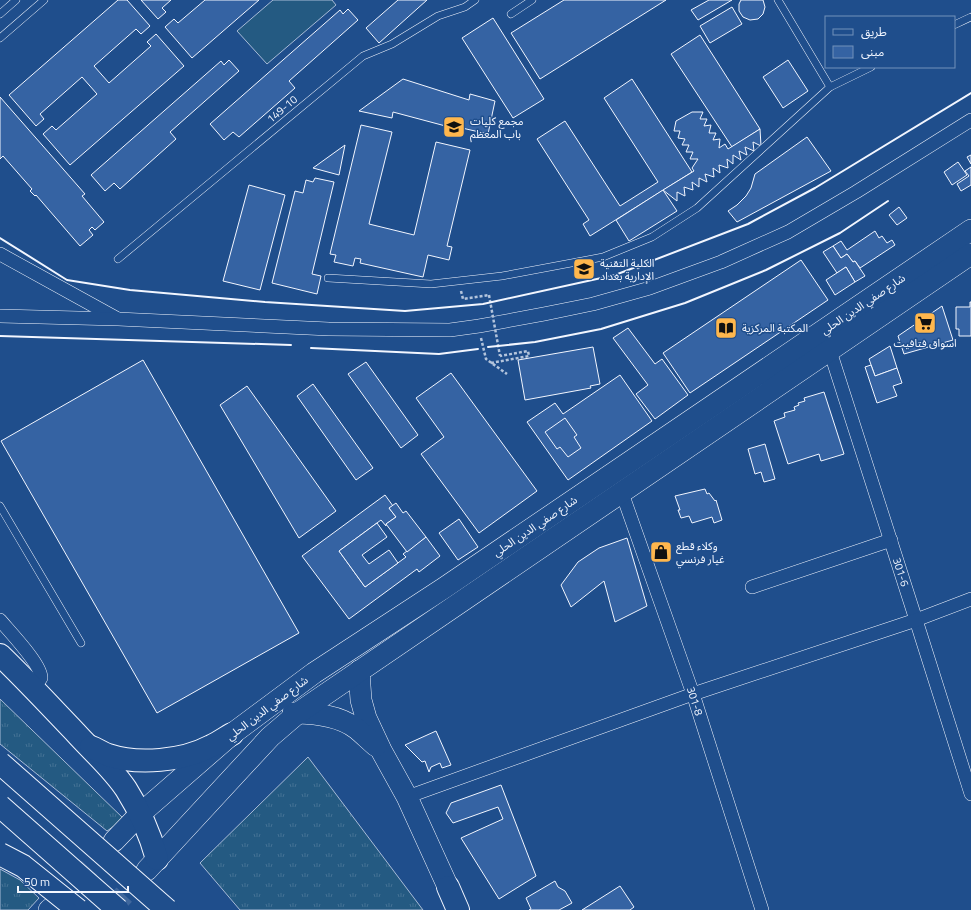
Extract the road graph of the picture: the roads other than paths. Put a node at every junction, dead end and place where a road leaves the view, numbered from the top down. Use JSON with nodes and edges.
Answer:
{"nodes":[{"id":1,"x":16,"y":0,"type":"edge"},
{"id":2,"x":44,"y":0,"type":"edge"},
{"id":3,"x":475,"y":0,"type":"edge"},
{"id":4,"x":532,"y":0,"type":"edge"},
{"id":5,"x":778,"y":0,"type":"edge"},
{"id":6,"x":0,"y":14,"type":"edge"},
{"id":7,"x":511,"y":14,"type":"dead end"},
{"id":8,"x":971,"y":17,"type":"edge"},
{"id":9,"x":955,"y":25,"type":"edge"},
{"id":10,"x":0,"y":38,"type":"edge"},
{"id":11,"x":869,"y":68,"type":"edge"},
{"id":12,"x":830,"y":87,"type":"junction"},
{"id":13,"x":971,"y":120,"type":"edge"},
{"id":14,"x":971,"y":230,"type":"edge"},
{"id":15,"x":0,"y":254,"type":"edge"},
{"id":16,"x":971,"y":254,"type":"edge"},
{"id":17,"x":118,"y":259,"type":"dead end"},
{"id":18,"x":328,"y":278,"type":"dead end"},
{"id":19,"x":0,"y":316,"type":"edge"},
{"id":20,"x":118,"y":319,"type":"junction"},
{"id":21,"x":830,"y":351,"type":"junction"},
{"id":22,"x":622,"y":493,"type":"junction"},
{"id":23,"x":0,"y":506,"type":"edge"},
{"id":24,"x":891,"y":540,"type":"junction"},
{"id":25,"x":752,"y":587,"type":"dead end"},
{"id":26,"x":971,"y":599,"type":"edge"},
{"id":27,"x":0,"y":620,"type":"edge"},
{"id":28,"x":916,"y":620,"type":"junction"},
{"id":29,"x":80,"y":643,"type":"dead end"},
{"id":30,"x":0,"y":655,"type":"edge"},
{"id":31,"x":359,"y":671,"type":"junction"},
{"id":32,"x":34,"y":688,"type":"junction"},
{"id":33,"x":693,"y":694,"type":"junction"},
{"id":34,"x":298,"y":713,"type":"junction"},
{"id":35,"x":232,"y":734,"type":"junction"},
{"id":36,"x":85,"y":744,"type":"junction"},
{"id":37,"x":381,"y":750,"type":"junction"},
{"id":38,"x":0,"y":763,"type":"edge"},
{"id":39,"x":971,"y":794,"type":"edge"},
{"id":40,"x":407,"y":797,"type":"junction"},
{"id":41,"x":0,"y":806,"type":"edge"},
{"id":42,"x":140,"y":814,"type":"junction"},
{"id":43,"x":114,"y":841,"type":"tunnel mouth"},
{"id":44,"x":0,"y":854,"type":"edge"},
{"id":45,"x":152,"y":864,"type":"joint"},
{"id":46,"x":448,"y":887,"type":"junction"},
{"id":47,"x":78,"y":910,"type":"edge"},
{"id":48,"x":118,"y":910,"type":"edge"},
{"id":49,"x":167,"y":910,"type":"edge"},
{"id":50,"x":458,"y":910,"type":"edge"},
{"id":51,"x":464,"y":910,"type":"edge"},
{"id":52,"x":762,"y":910,"type":"edge"}],
"edges":[{"from":1,"to":6,"type":"lane"},
{"from":2,"to":10,"type":"lane"},
{"from":3,"to":17,"type":"lane","name":"149-10"},
{"from":4,"to":7,"type":"lane"},
{"from":5,"to":12,"type":"lane"},
{"from":8,"to":9,"type":"lane"},
{"from":11,"to":12,"type":"lane"},
{"from":12,"to":18,"type":"lane"},
{"from":13,"to":20,"type":"street"},
{"from":14,"to":35,"type":"main road","name":"شارع صفي الدين الحلي"},
{"from":15,"to":20,"type":"street"},
{"from":16,"to":21,"type":"main road","name":"شارع صفي الدين الحلي"},
{"from":19,"to":20,"type":"street"},
{"from":21,"to":22,"type":"main road","name":"شارع صفي الدين الحلي"},
{"from":21,"to":24,"type":"street","name":"301-6"},
{"from":22,"to":31,"type":"main road","name":"شارع صفي الدين الحلي"},
{"from":22,"to":33,"type":"street","name":"301-8"},
{"from":23,"to":29,"type":"lane"},
{"from":24,"to":25,"type":"street"},
{"from":24,"to":28,"type":"street","name":"301-6"},
{"from":26,"to":28,"type":"street"},
{"from":27,"to":32,"type":"street"},
{"from":28,"to":33,"type":"street"},
{"from":28,"to":39,"type":"street","name":"301-6"},
{"from":30,"to":32,"type":"highway"},
{"from":31,"to":34,"type":"main road","name":"شارع صفي الدين الحلي"},
{"from":31,"to":37,"type":"main road"},
{"from":32,"to":36,"type":"highway"},
{"from":33,"to":40,"type":"street"},
{"from":33,"to":52,"type":"street","name":"301-8"},
{"from":34,"to":35,"type":"main road"},
{"from":34,"to":37,"type":"main road"},
{"from":34,"to":45,"type":"main road","name":"شارع صفي الدين الحلي"},
{"from":35,"to":36,"type":"highway"},
{"from":35,"to":42,"type":"main road","name":"شارع صفي الدين الحلي"},
{"from":36,"to":42,"type":"highway"},
{"from":37,"to":40,"type":"main road"},
{"from":38,"to":49,"type":"highway","bridge":true},
{"from":40,"to":46,"type":"main road"},
{"from":41,"to":48,"type":"highway","bridge":true},
{"from":42,"to":43,"type":"main road","name":"شارع صفي الدين الحلي"},
{"from":42,"to":45,"type":"highway"},
{"from":44,"to":47,"type":"highway","bridge":true},
{"from":46,"to":50,"type":"highway"},
{"from":46,"to":51,"type":"street"}]}
